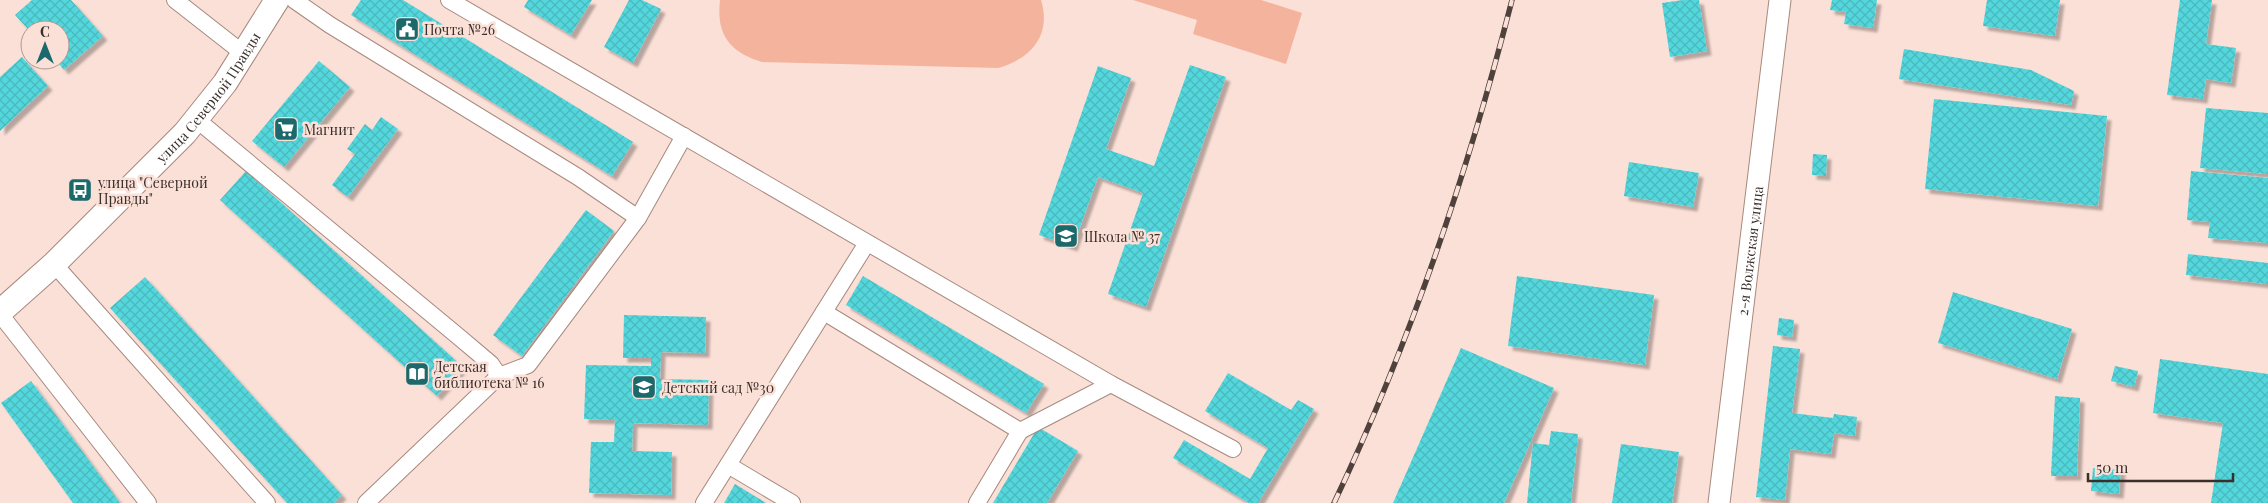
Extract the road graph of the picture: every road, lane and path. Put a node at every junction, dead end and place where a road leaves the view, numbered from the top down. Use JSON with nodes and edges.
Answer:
{"nodes":[{"id":1,"x":174,"y":0,"type":"edge"},
{"id":2,"x":277,"y":0,"type":"edge"},
{"id":3,"x":294,"y":0,"type":"edge"},
{"id":4,"x":449,"y":0,"type":"edge"},
{"id":5,"x":1780,"y":0,"type":"edge"},
{"id":6,"x":244,"y":54,"type":"junction"},
{"id":7,"x":196,"y":119,"type":"junction"},
{"id":8,"x":684,"y":136,"type":"junction"},
{"id":9,"x":638,"y":218,"type":"junction"},
{"id":10,"x":866,"y":243,"type":"junction"},
{"id":11,"x":54,"y":264,"type":"junction"},
{"id":12,"x":824,"y":312,"type":"junction"},
{"id":13,"x":0,"y":313,"type":"edge"},
{"id":14,"x":499,"y":376,"type":"junction"},
{"id":15,"x":1110,"y":384,"type":"junction"},
{"id":16,"x":1020,"y":431,"type":"junction"},
{"id":17,"x":1233,"y":449,"type":"dead end"},
{"id":18,"x":728,"y":465,"type":"junction"},
{"id":19,"x":148,"y":503,"type":"edge"},
{"id":20,"x":266,"y":503,"type":"edge"},
{"id":21,"x":366,"y":503,"type":"edge"},
{"id":22,"x":704,"y":503,"type":"edge"},
{"id":23,"x":792,"y":503,"type":"edge"},
{"id":24,"x":977,"y":503,"type":"edge"},
{"id":25,"x":1719,"y":503,"type":"edge"}],
"edges":[{"from":1,"to":6,"type":"street"},
{"from":2,"to":6,"type":"main road","name":"улица Северной Правды"},
{"from":3,"to":9,"type":"street"},
{"from":4,"to":8,"type":"street"},
{"from":5,"to":25,"type":"street","name":"2-я Волжская улица"},
{"from":6,"to":7,"type":"main road","name":"улица Северной Правды"},
{"from":7,"to":11,"type":"main road","name":"улица Северной Правды"},
{"from":7,"to":14,"type":"street"},
{"from":8,"to":9,"type":"street"},
{"from":8,"to":10,"type":"street"},
{"from":9,"to":14,"type":"street"},
{"from":10,"to":12,"type":"street"},
{"from":10,"to":15,"type":"street"},
{"from":11,"to":13,"type":"main road","name":"улица Северной Правды"},
{"from":11,"to":20,"type":"street"},
{"from":12,"to":16,"type":"street"},
{"from":12,"to":18,"type":"street"},
{"from":13,"to":19,"type":"street"},
{"from":14,"to":21,"type":"street"},
{"from":15,"to":16,"type":"street"},
{"from":15,"to":17,"type":"street"},
{"from":16,"to":24,"type":"street"},
{"from":18,"to":22,"type":"street"},
{"from":18,"to":23,"type":"street"}]}
